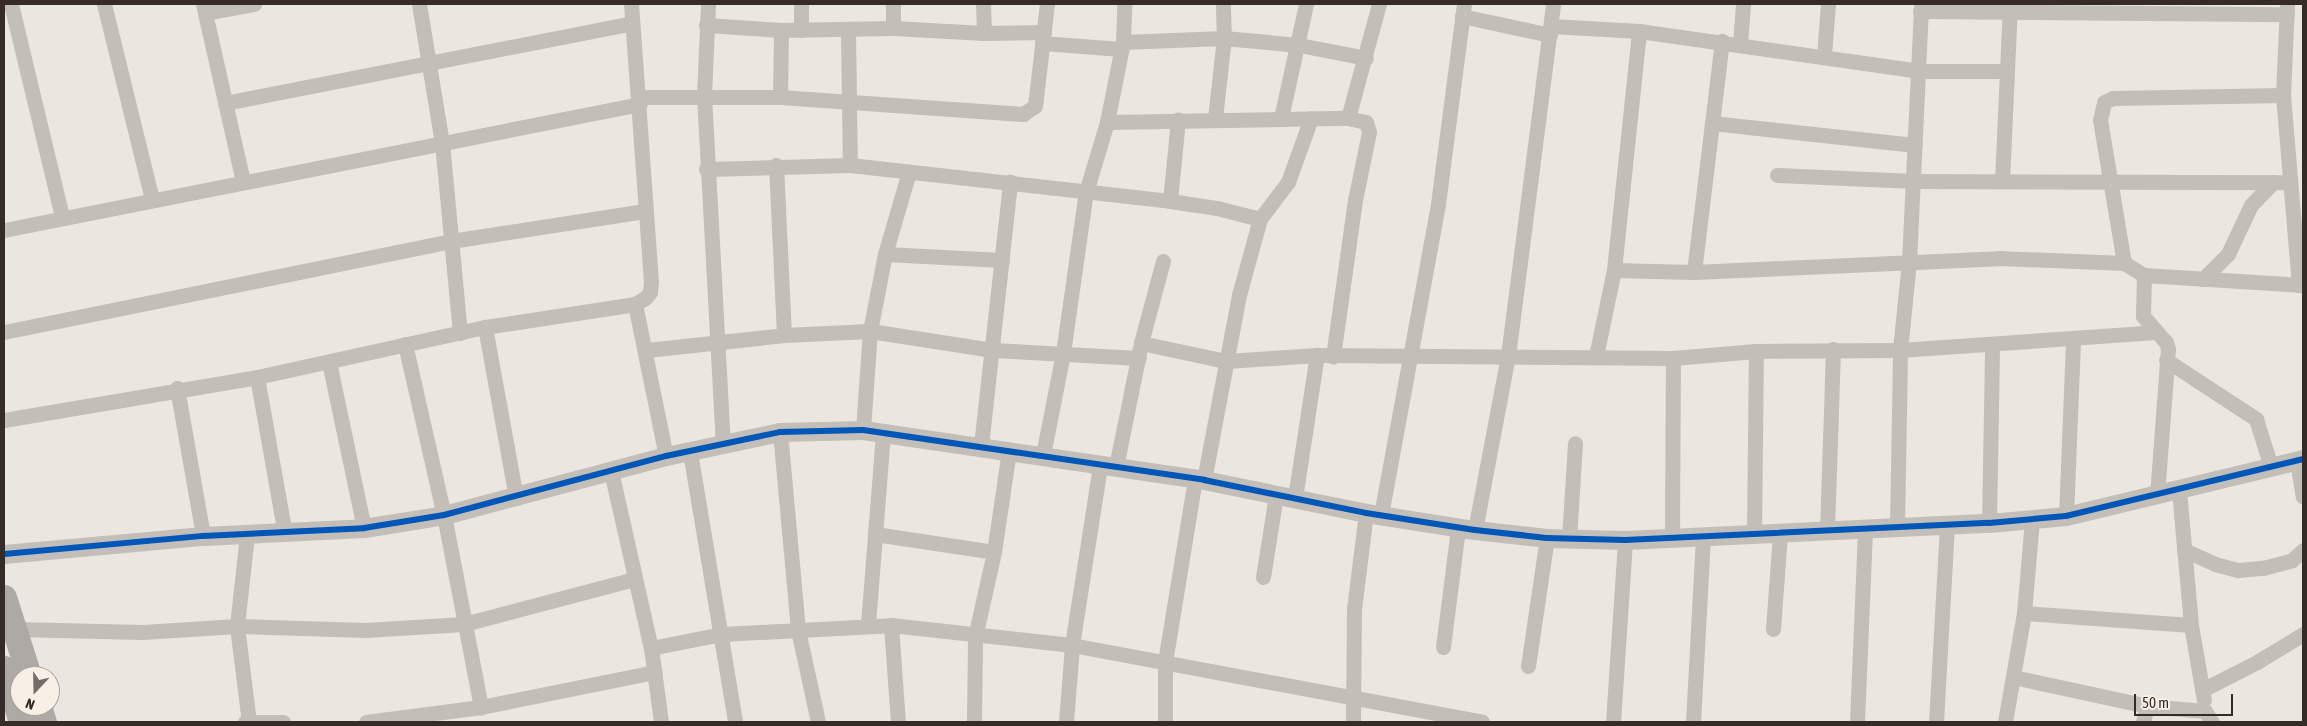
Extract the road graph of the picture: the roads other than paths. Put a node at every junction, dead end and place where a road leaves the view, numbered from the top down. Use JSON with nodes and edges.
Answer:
{"nodes":[{"id":1,"x":11,"y":4,"type":"edge"},
{"id":2,"x":104,"y":4,"type":"edge"},
{"id":3,"x":254,"y":4,"type":"edge"},
{"id":4,"x":419,"y":4,"type":"edge"},
{"id":5,"x":631,"y":4,"type":"edge"},
{"id":6,"x":708,"y":4,"type":"edge"},
{"id":7,"x":801,"y":4,"type":"edge"},
{"id":8,"x":893,"y":4,"type":"edge"},
{"id":9,"x":983,"y":4,"type":"edge"},
{"id":10,"x":1046,"y":4,"type":"edge"},
{"id":11,"x":1124,"y":4,"type":"edge"},
{"id":12,"x":1223,"y":4,"type":"edge"},
{"id":13,"x":1306,"y":4,"type":"edge"},
{"id":14,"x":1379,"y":4,"type":"edge"},
{"id":15,"x":1553,"y":4,"type":"edge"},
{"id":16,"x":1743,"y":4,"type":"edge"},
{"id":17,"x":1828,"y":4,"type":"edge"},
{"id":18,"x":1920,"y":7,"type":"edge"},
{"id":19,"x":2010,"y":7,"type":"edge"},
{"id":20,"x":204,"y":8,"type":"edge"},
{"id":21,"x":2287,"y":9,"type":"edge"},
{"id":22,"x":1463,"y":10,"type":"edge"},
{"id":23,"x":631,"y":23,"type":"junction"},
{"id":24,"x":706,"y":26,"type":"junction"},
{"id":25,"x":894,"y":28,"type":"junction"},
{"id":26,"x":848,"y":29,"type":"junction"},
{"id":27,"x":781,"y":30,"type":"junction"},
{"id":28,"x":801,"y":30,"type":"junction"},
{"id":29,"x":1550,"y":30,"type":"junction"},
{"id":30,"x":1640,"y":31,"type":"junction"},
{"id":31,"x":984,"y":33,"type":"junction"},
{"id":32,"x":1043,"y":38,"type":"junction"},
{"id":33,"x":1224,"y":38,"type":"junction"},
{"id":34,"x":1722,"y":42,"type":"junction"},
{"id":35,"x":1740,"y":44,"type":"junction"},
{"id":36,"x":1299,"y":45,"type":"junction"},
{"id":37,"x":1122,"y":46,"type":"junction"},
{"id":38,"x":1824,"y":55,"type":"junction"},
{"id":39,"x":1366,"y":58,"type":"junction"},
{"id":40,"x":430,"y":64,"type":"junction"},
{"id":41,"x":1920,"y":71,"type":"junction"},
{"id":42,"x":2006,"y":71,"type":"junction"},
{"id":43,"x":704,"y":95,"type":"junction"},
{"id":44,"x":2283,"y":95,"type":"junction"},
{"id":45,"x":780,"y":97,"type":"junction"},
{"id":46,"x":640,"y":101,"type":"junction"},
{"id":47,"x":849,"y":102,"type":"junction"},
{"id":48,"x":225,"y":103,"type":"junction"},
{"id":49,"x":1215,"y":118,"type":"junction"},
{"id":50,"x":1281,"y":118,"type":"junction"},
{"id":51,"x":1311,"y":118,"type":"junction"},
{"id":52,"x":1348,"y":118,"type":"junction"},
{"id":53,"x":1178,"y":120,"type":"junction"},
{"id":54,"x":1107,"y":122,"type":"junction"},
{"id":55,"x":1712,"y":123,"type":"junction"},
{"id":56,"x":442,"y":143,"type":"junction"},
{"id":57,"x":1915,"y":145,"type":"junction"},
{"id":58,"x":776,"y":165,"type":"junction"},
{"id":59,"x":850,"y":165,"type":"junction"},
{"id":60,"x":706,"y":169,"type":"junction"},
{"id":61,"x":909,"y":172,"type":"junction"},
{"id":62,"x":1777,"y":175,"type":"dead end"},
{"id":63,"x":1914,"y":181,"type":"junction"},
{"id":64,"x":2002,"y":181,"type":"junction"},
{"id":65,"x":243,"y":182,"type":"junction"},
{"id":66,"x":1010,"y":182,"type":"junction"},
{"id":67,"x":2110,"y":182,"type":"junction"},
{"id":68,"x":2273,"y":182,"type":"junction"},
{"id":69,"x":2289,"y":182,"type":"junction"},
{"id":70,"x":1086,"y":192,"type":"junction"},
{"id":71,"x":152,"y":199,"type":"junction"},
{"id":72,"x":1170,"y":201,"type":"junction"},
{"id":73,"x":645,"y":211,"type":"junction"},
{"id":74,"x":62,"y":217,"type":"junction"},
{"id":75,"x":1260,"y":219,"type":"junction"},
{"id":76,"x":4,"y":230,"type":"edge"},
{"id":77,"x":451,"y":241,"type":"junction"},
{"id":78,"x":885,"y":254,"type":"junction"},
{"id":79,"x":1002,"y":260,"type":"junction"},
{"id":80,"x":1163,"y":262,"type":"dead end"},
{"id":81,"x":1909,"y":262,"type":"junction"},
{"id":82,"x":2124,"y":264,"type":"junction"},
{"id":83,"x":1614,"y":270,"type":"junction"},
{"id":84,"x":1694,"y":272,"type":"junction"},
{"id":85,"x":2144,"y":275,"type":"junction"},
{"id":86,"x":2203,"y":279,"type":"junction"},
{"id":87,"x":2301,"y":285,"type":"edge"},
{"id":88,"x":635,"y":304,"type":"junction"},
{"id":89,"x":484,"y":327,"type":"junction"},
{"id":90,"x":870,"y":331,"type":"junction"},
{"id":91,"x":4,"y":332,"type":"edge"},
{"id":92,"x":2156,"y":332,"type":"junction"},
{"id":93,"x":460,"y":333,"type":"junction"},
{"id":94,"x":784,"y":335,"type":"junction"},
{"id":95,"x":2073,"y":339,"type":"junction"},
{"id":96,"x":716,"y":341,"type":"junction"},
{"id":97,"x":1141,"y":343,"type":"junction"},
{"id":98,"x":405,"y":344,"type":"junction"},
{"id":99,"x":1992,"y":344,"type":"junction"},
{"id":100,"x":1833,"y":349,"type":"junction"},
{"id":101,"x":647,"y":350,"type":"junction"},
{"id":102,"x":993,"y":350,"type":"junction"},
{"id":103,"x":1900,"y":350,"type":"junction"},
{"id":104,"x":1756,"y":351,"type":"junction"},
{"id":105,"x":1063,"y":353,"type":"junction"},
{"id":106,"x":1317,"y":355,"type":"junction"},
{"id":107,"x":1408,"y":355,"type":"junction"},
{"id":108,"x":1333,"y":356,"type":"junction"},
{"id":109,"x":1508,"y":356,"type":"junction"},
{"id":110,"x":1596,"y":356,"type":"junction"},
{"id":111,"x":1139,"y":358,"type":"junction"},
{"id":112,"x":1673,"y":358,"type":"junction"},
{"id":113,"x":2166,"y":360,"type":"junction"},
{"id":114,"x":1226,"y":361,"type":"junction"},
{"id":115,"x":329,"y":362,"type":"junction"},
{"id":116,"x":257,"y":377,"type":"junction"},
{"id":117,"x":177,"y":388,"type":"junction"},
{"id":118,"x":4,"y":420,"type":"edge"},
{"id":119,"x":863,"y":430,"type":"junction"},
{"id":120,"x":780,"y":432,"type":"junction"},
{"id":121,"x":883,"y":434,"type":"junction"},
{"id":122,"x":723,"y":442,"type":"junction"},
{"id":123,"x":1576,"y":443,"type":"dead end"},
{"id":124,"x":981,"y":446,"type":"junction"},
{"id":125,"x":1009,"y":450,"type":"junction"},
{"id":126,"x":690,"y":452,"type":"junction"},
{"id":127,"x":1043,"y":455,"type":"junction"},
{"id":128,"x":666,"y":456,"type":"junction"},
{"id":129,"x":2300,"y":459,"type":"edge"},
{"id":130,"x":1108,"y":467,"type":"junction"},
{"id":131,"x":2271,"y":467,"type":"junction"},
{"id":132,"x":611,"y":472,"type":"junction"},
{"id":133,"x":1199,"y":480,"type":"junction"},
{"id":134,"x":2179,"y":491,"type":"junction"},
{"id":135,"x":1276,"y":495,"type":"junction"},
{"id":136,"x":2157,"y":496,"type":"junction"},
{"id":137,"x":2303,"y":497,"type":"edge"},
{"id":138,"x":516,"y":498,"type":"junction"},
{"id":139,"x":1295,"y":498,"type":"junction"},
{"id":140,"x":1374,"y":514,"type":"junction"},
{"id":141,"x":444,"y":515,"type":"junction"},
{"id":142,"x":2066,"y":516,"type":"junction"},
{"id":143,"x":2032,"y":519,"type":"junction"},
{"id":144,"x":1988,"y":523,"type":"junction"},
{"id":145,"x":1947,"y":525,"type":"junction"},
{"id":146,"x":1897,"y":527,"type":"junction"},
{"id":147,"x":364,"y":528,"type":"junction"},
{"id":148,"x":1466,"y":529,"type":"junction"},
{"id":149,"x":1865,"y":529,"type":"junction"},
{"id":150,"x":1828,"y":532,"type":"junction"},
{"id":151,"x":285,"y":534,"type":"junction"},
{"id":152,"x":875,"y":534,"type":"junction"},
{"id":153,"x":1780,"y":534,"type":"junction"},
{"id":154,"x":247,"y":535,"type":"junction"},
{"id":155,"x":202,"y":536,"type":"junction"},
{"id":156,"x":1754,"y":536,"type":"junction"},
{"id":157,"x":1546,"y":538,"type":"junction"},
{"id":158,"x":1702,"y":538,"type":"junction"},
{"id":159,"x":1569,"y":539,"type":"junction"},
{"id":160,"x":1672,"y":539,"type":"junction"},
{"id":161,"x":1625,"y":540,"type":"junction"},
{"id":162,"x":2184,"y":550,"type":"junction"},
{"id":163,"x":2303,"y":550,"type":"edge"},
{"id":164,"x":994,"y":552,"type":"junction"},
{"id":165,"x":4,"y":554,"type":"edge"},
{"id":166,"x":1263,"y":577,"type":"dead end"},
{"id":167,"x":634,"y":578,"type":"junction"},
{"id":168,"x":4,"y":597,"type":"edge"},
{"id":169,"x":2024,"y":614,"type":"junction"},
{"id":170,"x":464,"y":624,"type":"junction"},
{"id":171,"x":868,"y":624,"type":"junction"},
{"id":172,"x":2191,"y":625,"type":"junction"},
{"id":173,"x":237,"y":626,"type":"junction"},
{"id":174,"x":891,"y":626,"type":"junction"},
{"id":175,"x":14,"y":629,"type":"junction"},
{"id":176,"x":1773,"y":629,"type":"dead end"},
{"id":177,"x":798,"y":630,"type":"junction"},
{"id":178,"x":722,"y":634,"type":"junction"},
{"id":179,"x":2303,"y":634,"type":"edge"},
{"id":180,"x":975,"y":637,"type":"junction"},
{"id":181,"x":1072,"y":645,"type":"junction"},
{"id":182,"x":1443,"y":647,"type":"dead end"},
{"id":183,"x":651,"y":648,"type":"junction"},
{"id":184,"x":1165,"y":662,"type":"junction"},
{"id":185,"x":26,"y":666,"type":"edge"},
{"id":186,"x":1528,"y":666,"type":"dead end"},
{"id":187,"x":4,"y":668,"type":"edge"},
{"id":188,"x":654,"y":672,"type":"junction"},
{"id":189,"x":2013,"y":677,"type":"junction"},
{"id":190,"x":2202,"y":690,"type":"junction"},
{"id":191,"x":1352,"y":699,"type":"junction"},
{"id":192,"x":2147,"y":706,"type":"junction"},
{"id":193,"x":481,"y":707,"type":"junction"},
{"id":194,"x":2208,"y":718,"type":"edge"},
{"id":195,"x":21,"y":722,"type":"edge"},
{"id":196,"x":245,"y":722,"type":"edge"},
{"id":197,"x":249,"y":722,"type":"edge"},
{"id":198,"x":283,"y":722,"type":"edge"},
{"id":199,"x":366,"y":722,"type":"edge"},
{"id":200,"x":661,"y":722,"type":"edge"},
{"id":201,"x":735,"y":722,"type":"edge"},
{"id":202,"x":818,"y":722,"type":"edge"},
{"id":203,"x":898,"y":722,"type":"edge"},
{"id":204,"x":974,"y":722,"type":"edge"},
{"id":205,"x":1066,"y":722,"type":"edge"},
{"id":206,"x":1165,"y":722,"type":"edge"},
{"id":207,"x":1353,"y":722,"type":"edge"},
{"id":208,"x":1482,"y":722,"type":"edge"},
{"id":209,"x":1613,"y":722,"type":"edge"},
{"id":210,"x":1693,"y":722,"type":"edge"},
{"id":211,"x":1857,"y":722,"type":"edge"},
{"id":212,"x":1936,"y":722,"type":"edge"},
{"id":213,"x":2004,"y":722,"type":"edge"},
{"id":214,"x":2143,"y":722,"type":"edge"}],
"edges":[{"from":1,"to":74,"type":"street"},
{"from":2,"to":71,"type":"street"},
{"from":3,"to":20,"type":"street"},
{"from":4,"to":40,"type":"street"},
{"from":5,"to":23,"type":"street"},
{"from":6,"to":24,"type":"street"},
{"from":7,"to":28,"type":"street"},
{"from":8,"to":25,"type":"street"},
{"from":9,"to":31,"type":"street"},
{"from":10,"to":32,"type":"street"},
{"from":11,"to":37,"type":"street"},
{"from":12,"to":33,"type":"street"},
{"from":13,"to":36,"type":"street"},
{"from":14,"to":39,"type":"street"},
{"from":15,"to":29,"type":"street"},
{"from":16,"to":35,"type":"street"},
{"from":17,"to":38,"type":"street"},
{"from":18,"to":19,"type":"street"},
{"from":18,"to":41,"type":"street"},
{"from":19,"to":21,"type":"street"},
{"from":19,"to":42,"type":"street"},
{"from":20,"to":48,"type":"street"},
{"from":21,"to":44,"type":"street"},
{"from":22,"to":29,"type":"street"},
{"from":22,"to":107,"type":"street"},
{"from":23,"to":40,"type":"street"},
{"from":23,"to":46,"type":"street"},
{"from":24,"to":27,"type":"street"},
{"from":24,"to":43,"type":"street"},
{"from":25,"to":26,"type":"street"},
{"from":25,"to":31,"type":"street"},
{"from":26,"to":28,"type":"street"},
{"from":26,"to":47,"type":"street"},
{"from":27,"to":28,"type":"street"},
{"from":27,"to":45,"type":"street"},
{"from":29,"to":30,"type":"street"},
{"from":29,"to":109,"type":"street"},
{"from":30,"to":34,"type":"street"},
{"from":30,"to":83,"type":"street"},
{"from":31,"to":32,"type":"street"},
{"from":32,"to":37,"type":"street"},
{"from":32,"to":47,"type":"street"},
{"from":33,"to":36,"type":"street"},
{"from":33,"to":37,"type":"street"},
{"from":33,"to":49,"type":"street"},
{"from":34,"to":35,"type":"street"},
{"from":34,"to":55,"type":"street"},
{"from":35,"to":38,"type":"street"},
{"from":36,"to":39,"type":"street"},
{"from":36,"to":50,"type":"street"},
{"from":37,"to":54,"type":"street"},
{"from":38,"to":41,"type":"street"},
{"from":39,"to":52,"type":"street"},
{"from":40,"to":48,"type":"street"},
{"from":40,"to":56,"type":"street"},
{"from":41,"to":42,"type":"street"},
{"from":41,"to":57,"type":"street"},
{"from":42,"to":64,"type":"street"},
{"from":43,"to":45,"type":"street"},
{"from":43,"to":46,"type":"street"},
{"from":43,"to":60,"type":"street"},
{"from":44,"to":67,"type":"street"},
{"from":44,"to":69,"type":"street"},
{"from":45,"to":47,"type":"street"},
{"from":46,"to":56,"type":"street"},
{"from":46,"to":73,"type":"street"},
{"from":47,"to":59,"type":"street"},
{"from":48,"to":65,"type":"street"},
{"from":49,"to":50,"type":"street"},
{"from":49,"to":53,"type":"street"},
{"from":50,"to":51,"type":"street"},
{"from":51,"to":52,"type":"street"},
{"from":51,"to":75,"type":"street"},
{"from":52,"to":108,"type":"street"},
{"from":53,"to":54,"type":"street"},
{"from":53,"to":72,"type":"street"},
{"from":54,"to":70,"type":"street"},
{"from":55,"to":57,"type":"street"},
{"from":55,"to":84,"type":"street"},
{"from":56,"to":65,"type":"street"},
{"from":56,"to":77,"type":"street"},
{"from":57,"to":63,"type":"street"},
{"from":58,"to":59,"type":"street"},
{"from":58,"to":60,"type":"street"},
{"from":58,"to":94,"type":"street"},
{"from":59,"to":61,"type":"street"},
{"from":60,"to":96,"type":"street"},
{"from":61,"to":66,"type":"street"},
{"from":61,"to":78,"type":"street"},
{"from":62,"to":63,"type":"street"},
{"from":63,"to":64,"type":"street"},
{"from":63,"to":81,"type":"street"},
{"from":64,"to":67,"type":"street"},
{"from":65,"to":71,"type":"street"},
{"from":66,"to":70,"type":"street"},
{"from":66,"to":79,"type":"street"},
{"from":67,"to":68,"type":"street"},
{"from":67,"to":82,"type":"street"},
{"from":68,"to":69,"type":"street"},
{"from":68,"to":86,"type":"street"},
{"from":69,"to":87,"type":"street"},
{"from":70,"to":72,"type":"street"},
{"from":70,"to":105,"type":"street"},
{"from":71,"to":74,"type":"street"},
{"from":72,"to":75,"type":"street"},
{"from":73,"to":77,"type":"street"},
{"from":73,"to":88,"type":"street"},
{"from":74,"to":76,"type":"street"},
{"from":75,"to":114,"type":"street"},
{"from":77,"to":91,"type":"street"},
{"from":77,"to":93,"type":"street"},
{"from":78,"to":79,"type":"street"},
{"from":78,"to":90,"type":"street"},
{"from":79,"to":102,"type":"street"},
{"from":80,"to":97,"type":"street"},
{"from":81,"to":82,"type":"street"},
{"from":81,"to":84,"type":"street"},
{"from":81,"to":103,"type":"street"},
{"from":82,"to":85,"type":"street"},
{"from":83,"to":84,"type":"street"},
{"from":83,"to":110,"type":"street"},
{"from":85,"to":86,"type":"street"},
{"from":85,"to":92,"type":"street"},
{"from":86,"to":87,"type":"street"},
{"from":88,"to":89,"type":"street"},
{"from":88,"to":101,"type":"street"},
{"from":89,"to":93,"type":"street"},
{"from":89,"to":138,"type":"street"},
{"from":90,"to":94,"type":"street"},
{"from":90,"to":102,"type":"street"},
{"from":90,"to":119,"type":"street"},
{"from":92,"to":95,"type":"street"},
{"from":92,"to":113,"type":"street"},
{"from":93,"to":98,"type":"street"},
{"from":94,"to":96,"type":"street"},
{"from":95,"to":99,"type":"street"},
{"from":95,"to":142,"type":"street"},
{"from":96,"to":101,"type":"street"},
{"from":96,"to":122,"type":"street"},
{"from":97,"to":111,"type":"street"},
{"from":97,"to":114,"type":"street"},
{"from":98,"to":115,"type":"street"},
{"from":98,"to":141,"type":"street"},
{"from":99,"to":103,"type":"street"},
{"from":99,"to":144,"type":"street"},
{"from":100,"to":103,"type":"street"},
{"from":100,"to":104,"type":"street"},
{"from":100,"to":150,"type":"street"},
{"from":101,"to":128,"type":"street"},
{"from":102,"to":105,"type":"street"},
{"from":102,"to":124,"type":"street"},
{"from":103,"to":146,"type":"street"},
{"from":104,"to":112,"type":"street"},
{"from":104,"to":156,"type":"street"},
{"from":105,"to":111,"type":"street"},
{"from":105,"to":127,"type":"street"},
{"from":106,"to":108,"type":"street"},
{"from":106,"to":114,"type":"street"},
{"from":106,"to":139,"type":"street"},
{"from":107,"to":108,"type":"street"},
{"from":107,"to":109,"type":"street"},
{"from":107,"to":140,"type":"street"},
{"from":109,"to":110,"type":"street"},
{"from":109,"to":148,"type":"street"},
{"from":110,"to":112,"type":"street"},
{"from":111,"to":130,"type":"street"},
{"from":112,"to":160,"type":"street"},
{"from":113,"to":131,"type":"street"},
{"from":113,"to":136,"type":"street"},
{"from":114,"to":133,"type":"street"},
{"from":115,"to":116,"type":"street"},
{"from":115,"to":147,"type":"street"},
{"from":116,"to":117,"type":"street"},
{"from":116,"to":151,"type":"street"},
{"from":117,"to":118,"type":"street"},
{"from":117,"to":155,"type":"street"},
{"from":119,"to":120,"type":"street"},
{"from":119,"to":121,"type":"street"},
{"from":120,"to":122,"type":"street"},
{"from":120,"to":177,"type":"street"},
{"from":121,"to":124,"type":"street"},
{"from":121,"to":152,"type":"street"},
{"from":122,"to":126,"type":"street"},
{"from":123,"to":159,"type":"street"},
{"from":124,"to":125,"type":"street"},
{"from":125,"to":127,"type":"street"},
{"from":125,"to":164,"type":"street"},
{"from":126,"to":128,"type":"street"},
{"from":126,"to":178,"type":"street"},
{"from":127,"to":130,"type":"street"},
{"from":128,"to":132,"type":"street"},
{"from":129,"to":131,"type":"street"},
{"from":129,"to":137,"type":"street"},
{"from":130,"to":133,"type":"street"},
{"from":130,"to":181,"type":"street"},
{"from":131,"to":134,"type":"street"},
{"from":132,"to":138,"type":"street"},
{"from":132,"to":167,"type":"street"},
{"from":133,"to":135,"type":"street"},
{"from":133,"to":184,"type":"street"},
{"from":134,"to":136,"type":"street"},
{"from":134,"to":162,"type":"street"},
{"from":135,"to":139,"type":"street"},
{"from":135,"to":166,"type":"street"},
{"from":136,"to":142,"type":"street"},
{"from":138,"to":141,"type":"street"},
{"from":139,"to":140,"type":"street"},
{"from":140,"to":148,"type":"street"},
{"from":140,"to":191,"type":"street"},
{"from":141,"to":147,"type":"street"},
{"from":141,"to":170,"type":"street"},
{"from":142,"to":143,"type":"street"},
{"from":143,"to":144,"type":"street"},
{"from":143,"to":169,"type":"street"},
{"from":144,"to":145,"type":"street"},
{"from":145,"to":146,"type":"street"},
{"from":145,"to":212,"type":"street"},
{"from":146,"to":149,"type":"street"},
{"from":147,"to":151,"type":"street"},
{"from":148,"to":157,"type":"street"},
{"from":148,"to":182,"type":"street"},
{"from":149,"to":150,"type":"street"},
{"from":149,"to":211,"type":"street"},
{"from":150,"to":153,"type":"street"},
{"from":151,"to":154,"type":"street"},
{"from":152,"to":164,"type":"street"},
{"from":152,"to":171,"type":"street"},
{"from":153,"to":156,"type":"street"},
{"from":153,"to":176,"type":"street"},
{"from":154,"to":155,"type":"street"},
{"from":154,"to":173,"type":"street"},
{"from":155,"to":165,"type":"street"},
{"from":156,"to":158,"type":"street"},
{"from":157,"to":159,"type":"street"},
{"from":157,"to":186,"type":"street"},
{"from":158,"to":160,"type":"street"},
{"from":158,"to":210,"type":"street"},
{"from":159,"to":161,"type":"street"},
{"from":160,"to":161,"type":"street"},
{"from":161,"to":209,"type":"street"},
{"from":162,"to":163,"type":"street"},
{"from":162,"to":172,"type":"street"},
{"from":164,"to":180,"type":"street"},
{"from":167,"to":170,"type":"street"},
{"from":167,"to":183,"type":"street"},
{"from":168,"to":175,"type":"highway"},
{"from":169,"to":172,"type":"street"},
{"from":169,"to":189,"type":"street"},
{"from":170,"to":173,"type":"street"},
{"from":170,"to":193,"type":"street"},
{"from":171,"to":174,"type":"street"},
{"from":171,"to":177,"type":"street"},
{"from":172,"to":190,"type":"street"},
{"from":173,"to":175,"type":"street"},
{"from":173,"to":197,"type":"street"},
{"from":174,"to":180,"type":"street"},
{"from":174,"to":203,"type":"street"},
{"from":175,"to":185,"type":"highway"},
{"from":177,"to":178,"type":"street"},
{"from":177,"to":202,"type":"street"},
{"from":178,"to":183,"type":"street"},
{"from":178,"to":201,"type":"street"},
{"from":179,"to":190,"type":"street"},
{"from":180,"to":181,"type":"street"},
{"from":180,"to":204,"type":"street"},
{"from":181,"to":184,"type":"street"},
{"from":181,"to":205,"type":"street"},
{"from":183,"to":188,"type":"street"},
{"from":184,"to":191,"type":"street"},
{"from":184,"to":206,"type":"street"},
{"from":187,"to":195,"type":"highway"},
{"from":188,"to":193,"type":"street"},
{"from":188,"to":200,"type":"street"},
{"from":189,"to":192,"type":"street"},
{"from":189,"to":213,"type":"street"},
{"from":190,"to":194,"type":"street"},
{"from":191,"to":207,"type":"street"},
{"from":191,"to":208,"type":"street"},
{"from":192,"to":194,"type":"street"},
{"from":192,"to":214,"type":"street"},
{"from":193,"to":199,"type":"street"},
{"from":196,"to":197,"type":"street"},
{"from":197,"to":198,"type":"street"}]}
